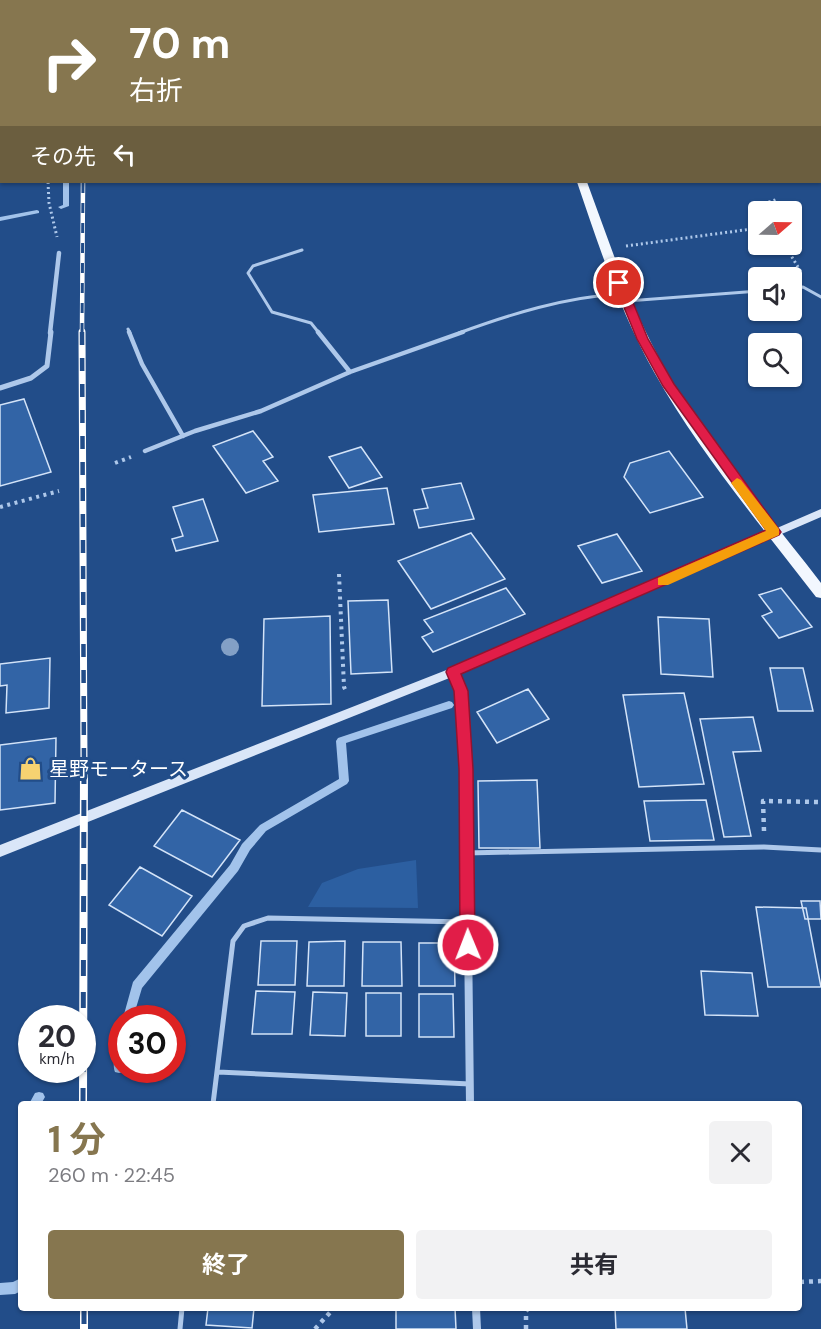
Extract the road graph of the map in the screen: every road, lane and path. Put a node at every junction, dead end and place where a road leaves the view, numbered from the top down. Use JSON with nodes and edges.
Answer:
{"nodes":[{"id":1,"x":48,"y":183,"type":"edge"},
{"id":2,"x":582,"y":183,"type":"edge"},
{"id":3,"x":778,"y":199,"type":"dead end"},
{"id":4,"x":772,"y":201,"type":"edge"},
{"id":5,"x":748,"y":229,"type":"edge"},
{"id":6,"x":606,"y":248,"type":"junction"},
{"id":7,"x":302,"y":250,"type":"dead end"},
{"id":8,"x":59,"y":253,"type":"joint"},
{"id":9,"x":791,"y":255,"type":"edge"},
{"id":10,"x":803,"y":287,"type":"joint"},
{"id":11,"x":748,"y":291,"type":"edge"},
{"id":12,"x":625,"y":297,"type":"junction"},
{"id":13,"x":821,"y":297,"type":"edge"},
{"id":14,"x":128,"y":329,"type":"dead end"},
{"id":15,"x":350,"y":372,"type":"junction"},
{"id":16,"x":0,"y":388,"type":"edge"},
{"id":17,"x":183,"y":436,"type":"junction"},
{"id":18,"x":145,"y":451,"type":"dead end"},
{"id":19,"x":59,"y":491,"type":"dead end"},
{"id":20,"x":0,"y":507,"type":"edge"},
{"id":21,"x":821,"y":513,"type":"edge"},
{"id":22,"x":774,"y":532,"type":"junction"},
{"id":23,"x":339,"y":574,"type":"dead end"},
{"id":24,"x":821,"y":593,"type":"edge"},
{"id":25,"x":453,"y":672,"type":"junction"},
{"id":26,"x":356,"y":709,"type":"junction"},
{"id":27,"x":821,"y":802,"type":"edge"},
{"id":28,"x":764,"y":847,"type":"junction"},
{"id":29,"x":821,"y":850,"type":"edge"},
{"id":30,"x":0,"y":851,"type":"edge"},
{"id":31,"x":466,"y":853,"type":"junction"},
{"id":32,"x":467,"y":922,"type":"junction"},
{"id":33,"x":218,"y":1072,"type":"junction"},
{"id":34,"x":470,"y":1084,"type":"junction"},
{"id":35,"x":213,"y":1101,"type":"edge"},
{"id":36,"x":470,"y":1101,"type":"edge"},
{"id":37,"x":821,"y":1281,"type":"edge"},
{"id":38,"x":802,"y":1282,"type":"edge"},
{"id":39,"x":182,"y":1311,"type":"edge"},
{"id":40,"x":331,"y":1311,"type":"edge"},
{"id":41,"x":476,"y":1311,"type":"edge"},
{"id":42,"x":526,"y":1311,"type":"edge"},
{"id":43,"x":180,"y":1329,"type":"edge"},
{"id":44,"x":315,"y":1329,"type":"edge"},
{"id":45,"x":477,"y":1329,"type":"edge"},
{"id":46,"x":526,"y":1329,"type":"edge"}],
"edges":[{"from":1,"to":8,"type":"path"},
{"from":2,"to":6,"type":"main road"},
{"from":3,"to":4,"type":"path"},
{"from":5,"to":6,"type":"path"},
{"from":6,"to":12,"type":"main road"},
{"from":7,"to":15,"type":"lane"},
{"from":8,"to":16,"type":"street"},
{"from":9,"to":10,"type":"path"},
{"from":10,"to":13,"type":"lane"},
{"from":11,"to":12,"type":"lane"},
{"from":12,"to":15,"type":"lane"},
{"from":12,"to":22,"type":"main road"},
{"from":14,"to":17,"type":"lane"},
{"from":15,"to":17,"type":"lane"},
{"from":17,"to":18,"type":"lane"},
{"from":19,"to":20,"type":"path"},
{"from":21,"to":22,"type":"street"},
{"from":22,"to":24,"type":"main road"},
{"from":22,"to":25,"type":"street"},
{"from":23,"to":26,"type":"path"},
{"from":25,"to":26,"type":"street"},
{"from":25,"to":31,"type":"street"},
{"from":26,"to":30,"type":"street"},
{"from":27,"to":28,"type":"path"},
{"from":28,"to":29,"type":"lane"},
{"from":28,"to":31,"type":"lane"},
{"from":31,"to":32,"type":"street"},
{"from":32,"to":33,"type":"lane"},
{"from":32,"to":34,"type":"street"},
{"from":33,"to":34,"type":"lane"},
{"from":33,"to":35,"type":"lane"},
{"from":34,"to":36,"type":"street"},
{"from":37,"to":38,"type":"path"},
{"from":39,"to":43,"type":"lane"},
{"from":40,"to":44,"type":"path"},
{"from":41,"to":45,"type":"street"},
{"from":42,"to":46,"type":"path"}]}
